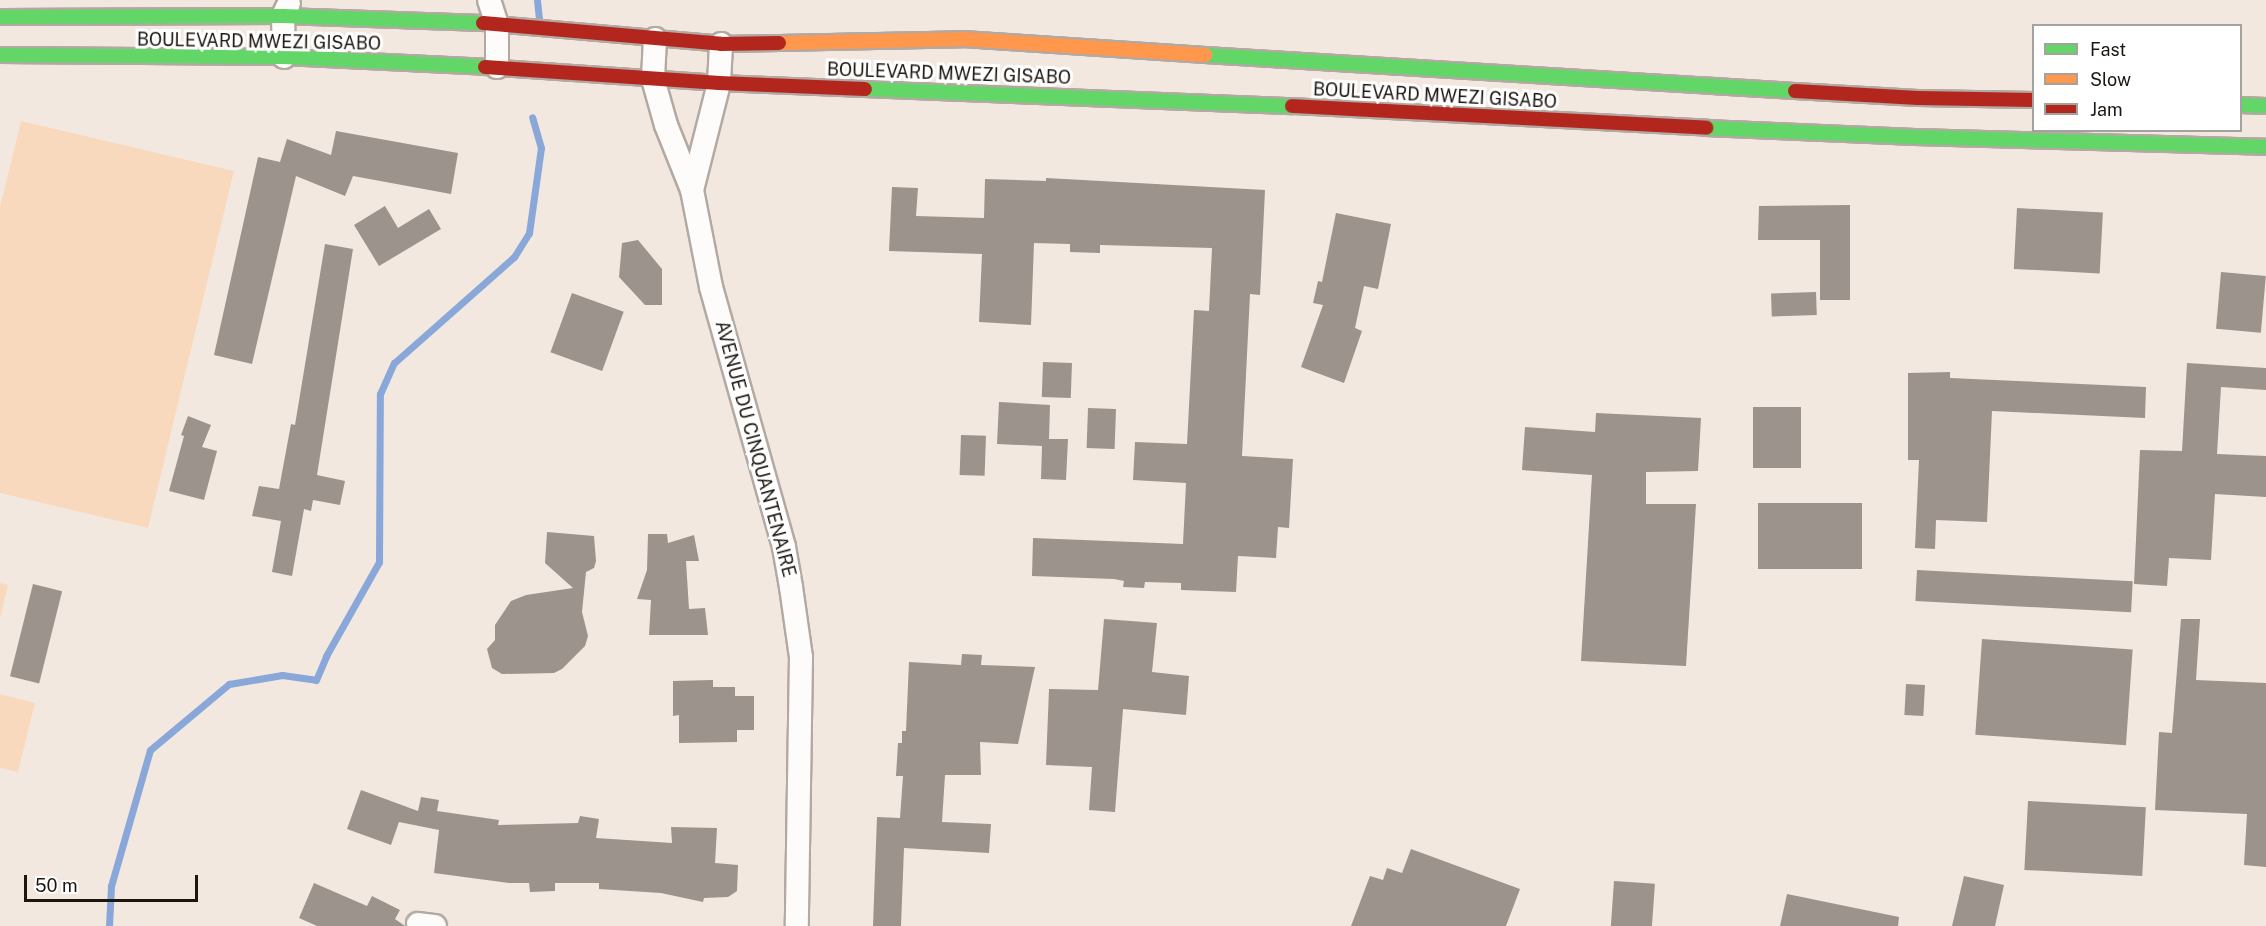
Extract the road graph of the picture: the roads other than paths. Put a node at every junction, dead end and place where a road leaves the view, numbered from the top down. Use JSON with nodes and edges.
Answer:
{"nodes":[{"id":1,"x":489,"y":0,"type":"edge"},
{"id":2,"x":287,"y":8,"type":"edge"},
{"id":3,"x":0,"y":17,"type":"edge"},
{"id":4,"x":497,"y":24,"type":"junction"},
{"id":5,"x":655,"y":39,"type":"junction"},
{"id":6,"x":721,"y":44,"type":"junction"},
{"id":7,"x":0,"y":56,"type":"edge"},
{"id":8,"x":285,"y":57,"type":"junction"},
{"id":9,"x":507,"y":68,"type":"junction"},
{"id":10,"x":653,"y":79,"type":"junction"},
{"id":11,"x":719,"y":83,"type":"junction"},
{"id":12,"x":2032,"y":100,"type":"edge"},
{"id":13,"x":2242,"y":105,"type":"edge"},
{"id":14,"x":2266,"y":106,"type":"edge"},
{"id":15,"x":2266,"y":147,"type":"edge"},
{"id":16,"x":692,"y":190,"type":"junction"},
{"id":17,"x":798,"y":926,"type":"edge"}],
"edges":[{"from":1,"to":4,"type":"street"},
{"from":2,"to":3,"type":"main road","name":"BOULEVARD MWEZI GISABO"},
{"from":2,"to":4,"type":"main road","name":"BOULEVARD MWEZI GISABO"},
{"from":2,"to":8,"type":"street"},
{"from":4,"to":5,"type":"main road","name":"BOULEVARD MWEZI GISABO"},
{"from":4,"to":9,"type":"street"},
{"from":5,"to":6,"type":"main road","name":"BOULEVARD MWEZI GISABO"},
{"from":5,"to":10,"type":"street"},
{"from":6,"to":11,"type":"street"},
{"from":6,"to":12,"type":"main road","name":"BOULEVARD MWEZI GISABO"},
{"from":7,"to":8,"type":"main road","name":"BOULEVARD MWEZI GISABO"},
{"from":8,"to":9,"type":"main road","name":"BOULEVARD MWEZI GISABO"},
{"from":9,"to":10,"type":"main road","name":"BOULEVARD MWEZI GISABO"},
{"from":10,"to":11,"type":"main road","name":"BOULEVARD MWEZI GISABO"},
{"from":10,"to":16,"type":"street"},
{"from":11,"to":15,"type":"main road","name":"BOULEVARD MWEZI GISABO"},
{"from":11,"to":16,"type":"street"},
{"from":13,"to":14,"type":"main road"},
{"from":16,"to":17,"type":"street","name":"AVENUE DU CINQUANTENAIRE"}]}
